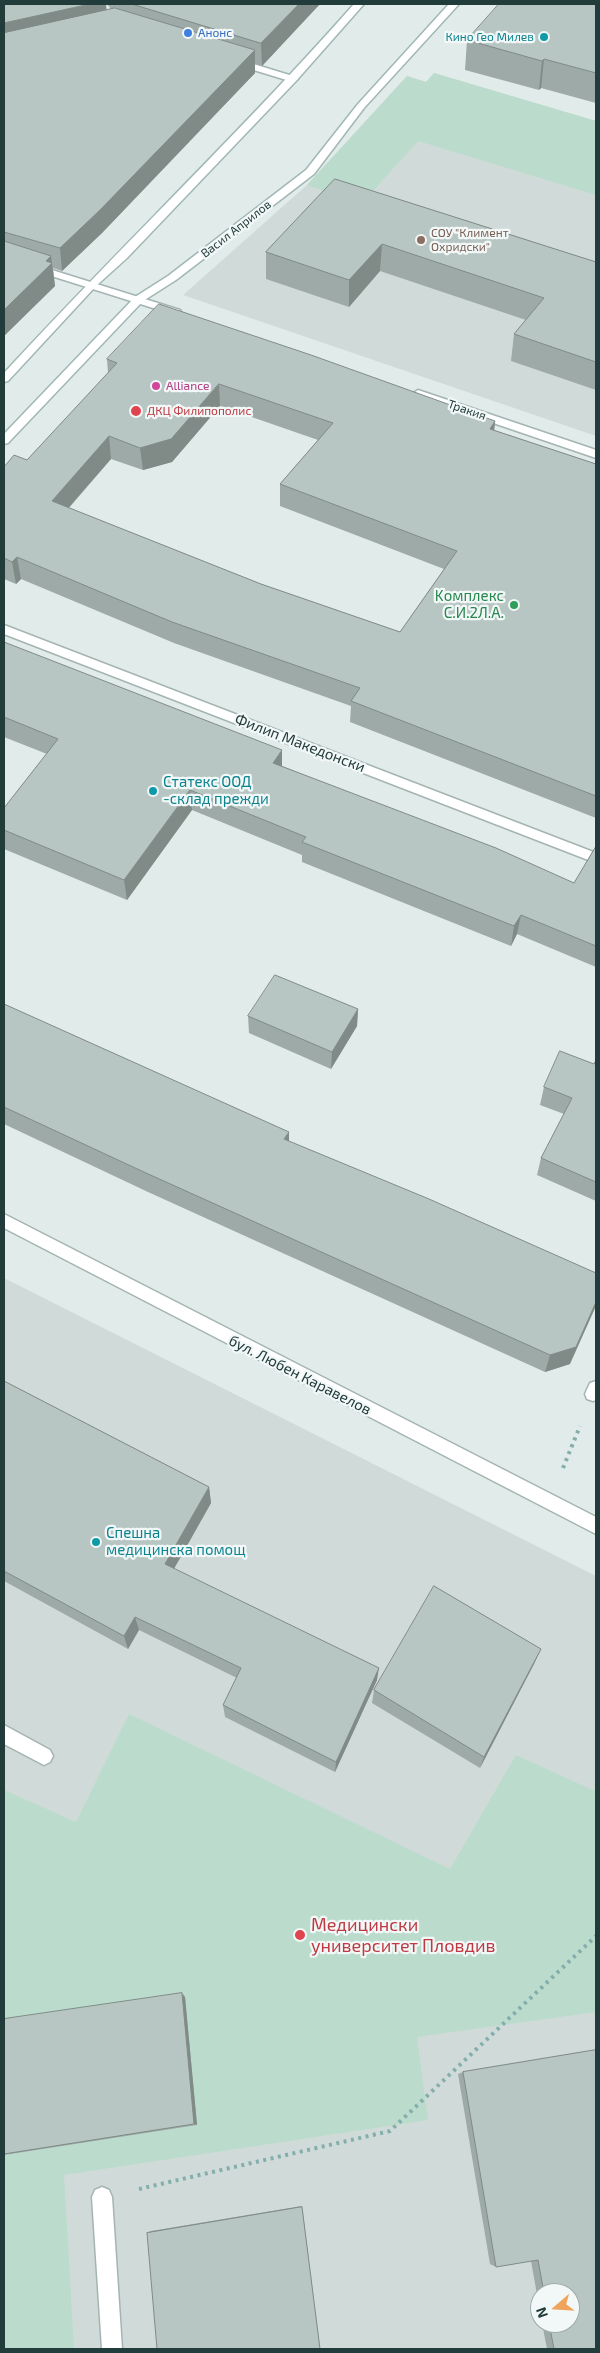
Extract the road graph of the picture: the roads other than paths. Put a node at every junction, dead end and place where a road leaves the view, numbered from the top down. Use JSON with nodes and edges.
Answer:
{"nodes":[{"id":1,"x":359,"y":4,"type":"edge"},
{"id":2,"x":454,"y":4,"type":"edge"},
{"id":3,"x":229,"y":60,"type":"edge"},
{"id":4,"x":293,"y":79,"type":"junction"},
{"id":5,"x":4,"y":258,"type":"edge"},
{"id":6,"x":92,"y":284,"type":"junction"},
{"id":7,"x":138,"y":299,"type":"junction"},
{"id":8,"x":188,"y":316,"type":"edge"},
{"id":9,"x":4,"y":379,"type":"edge"},
{"id":10,"x":411,"y":391,"type":"edge"},
{"id":11,"x":4,"y":440,"type":"edge"},
{"id":12,"x":596,"y":454,"type":"edge"},
{"id":13,"x":4,"y":629,"type":"edge"},
{"id":14,"x":596,"y":858,"type":"edge"},
{"id":15,"x":4,"y":1222,"type":"edge"},
{"id":16,"x":596,"y":1526,"type":"edge"},
{"id":17,"x":4,"y":1734,"type":"edge"},
{"id":18,"x":44,"y":1756,"type":"dead end"},
{"id":19,"x":102,"y":2197,"type":"road end"},
{"id":20,"x":112,"y":2349,"type":"edge"}],
"edges":[{"from":1,"to":4,"type":"main road"},
{"from":2,"to":7,"type":"main road","name":"Васил Априлов"},
{"from":3,"to":4,"type":"main road"},
{"from":4,"to":6,"type":"main road"},
{"from":5,"to":6,"type":"main road"},
{"from":6,"to":7,"type":"main road"},
{"from":6,"to":9,"type":"main road"},
{"from":7,"to":8,"type":"main road"},
{"from":7,"to":11,"type":"main road","name":"Васил Априлов"},
{"from":10,"to":12,"type":"main road","name":"Тракия"},
{"from":13,"to":14,"type":"main road","name":"Филип Македонски"},
{"from":15,"to":16,"type":"main road","name":"бул. Любен Каравелов"},
{"from":17,"to":18,"type":"main road"},
{"from":19,"to":20,"type":"main road"}]}
